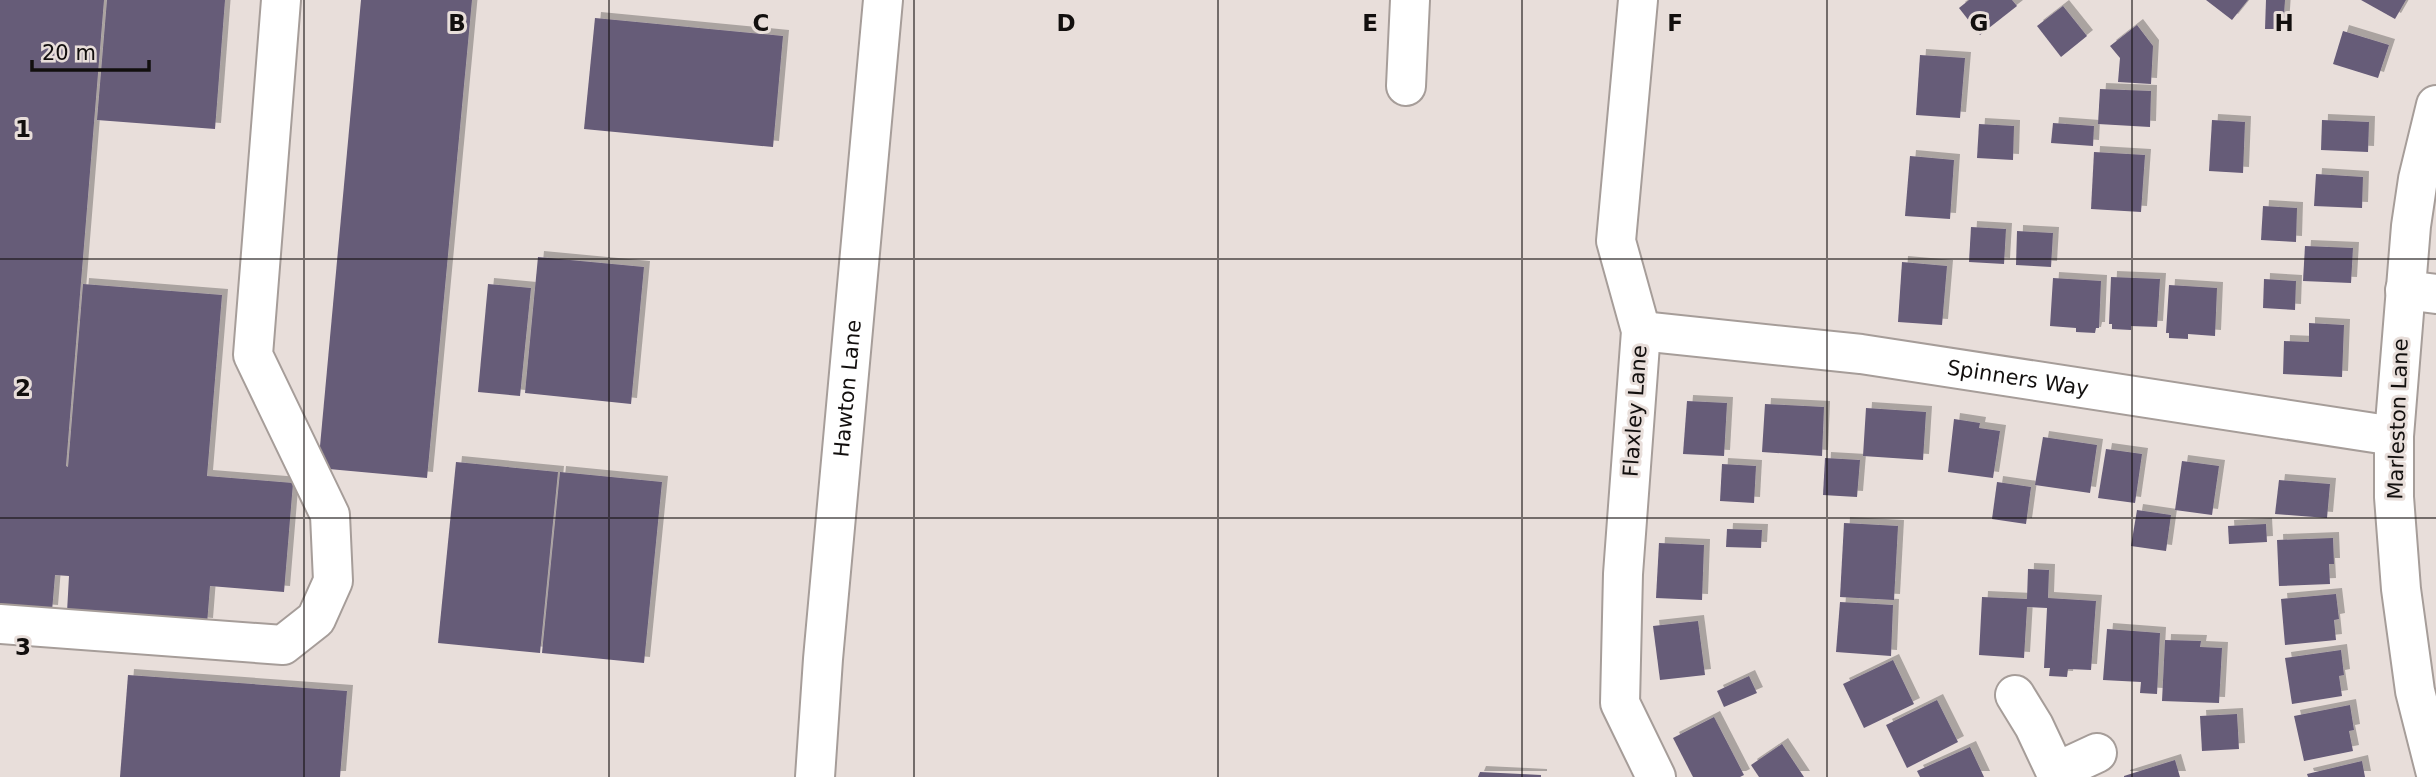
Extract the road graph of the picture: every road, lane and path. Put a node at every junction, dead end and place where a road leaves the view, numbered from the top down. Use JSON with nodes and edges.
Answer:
{"nodes":[{"id":1,"x":281,"y":0,"type":"edge"},
{"id":2,"x":883,"y":0,"type":"edge"},
{"id":3,"x":1410,"y":0,"type":"edge"},
{"id":4,"x":1638,"y":0,"type":"edge"},
{"id":5,"x":1406,"y":86,"type":"dead end"},
{"id":6,"x":2436,"y":105,"type":"edge"},
{"id":7,"x":2420,"y":292,"type":"edge"},
{"id":8,"x":1641,"y":331,"type":"junction"},
{"id":9,"x":2394,"y":436,"type":"junction"},
{"id":10,"x":0,"y":624,"type":"edge"},
{"id":11,"x":2015,"y":695,"type":"dead end"},
{"id":12,"x":2097,"y":753,"type":"dead end"},
{"id":13,"x":2057,"y":774,"type":"edge"},
{"id":14,"x":2436,"y":774,"type":"edge"},
{"id":15,"x":815,"y":777,"type":"edge"},
{"id":16,"x":1656,"y":777,"type":"edge"}],
"edges":[{"from":1,"to":10,"type":"street"},
{"from":2,"to":15,"type":"street","name":"Hawton Lane"},
{"from":3,"to":5,"type":"street"},
{"from":4,"to":8,"type":"street","name":"Flaxley Lane"},
{"from":6,"to":7,"type":"street","name":"Marleston Lane"},
{"from":7,"to":9,"type":"street","name":"Marleston Lane"},
{"from":8,"to":9,"type":"street","name":"Spinners Way"},
{"from":8,"to":16,"type":"street","name":"Flaxley Lane"},
{"from":9,"to":14,"type":"street","name":"Marleston Lane"},
{"from":11,"to":13,"type":"street"},
{"from":12,"to":13,"type":"street"}]}
